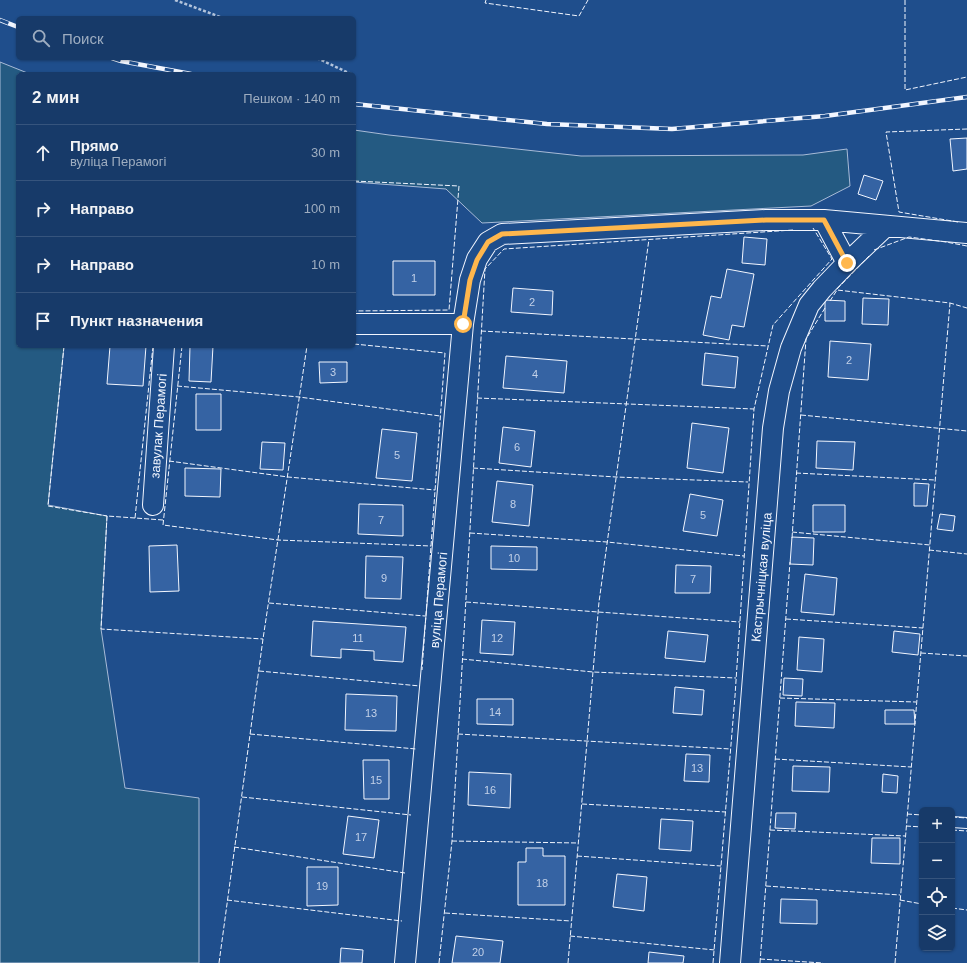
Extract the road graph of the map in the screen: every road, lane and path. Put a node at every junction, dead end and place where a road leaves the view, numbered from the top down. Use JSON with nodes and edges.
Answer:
{"nodes":[{"id":1,"x":174,"y":0,"type":"edge"},
{"id":2,"x":218,"y":16,"type":"edge"},
{"id":3,"x":321,"y":60,"type":"edge"},
{"id":4,"x":347,"y":72,"type":"edge"},
{"id":5,"x":824,"y":220,"type":"junction"},
{"id":6,"x":886,"y":226,"type":"junction"},
{"id":7,"x":967,"y":233,"type":"edge"},
{"id":8,"x":847,"y":263,"type":"junction"},
{"id":9,"x":356,"y":324,"type":"edge"},
{"id":10,"x":463,"y":324,"type":"junction"},
{"id":11,"x":164,"y":348,"type":"edge"},
{"id":12,"x":153,"y":505,"type":"dead end"},
{"id":13,"x":955,"y":822,"type":"edge"},
{"id":14,"x":967,"y":824,"type":"edge"},
{"id":15,"x":405,"y":963,"type":"edge"},
{"id":16,"x":730,"y":963,"type":"edge"}],
"edges":[{"from":1,"to":2,"type":"path"},
{"from":3,"to":4,"type":"path"},
{"from":5,"to":6,"type":"street"},
{"from":5,"to":8,"type":"street"},
{"from":5,"to":10,"type":"street","name":"вуліца Перамогі"},
{"from":6,"to":7,"type":"street"},
{"from":6,"to":8,"type":"street","name":"Кастрычніцкая вуліца"},
{"from":8,"to":16,"type":"street","name":"Кастрычніцкая вуліца"},
{"from":9,"to":10,"type":"street"},
{"from":10,"to":15,"type":"street","name":"вуліца Перамогі"},
{"from":11,"to":12,"type":"street","name":"завулак Перамогі"},
{"from":13,"to":14,"type":"lane"}]}
